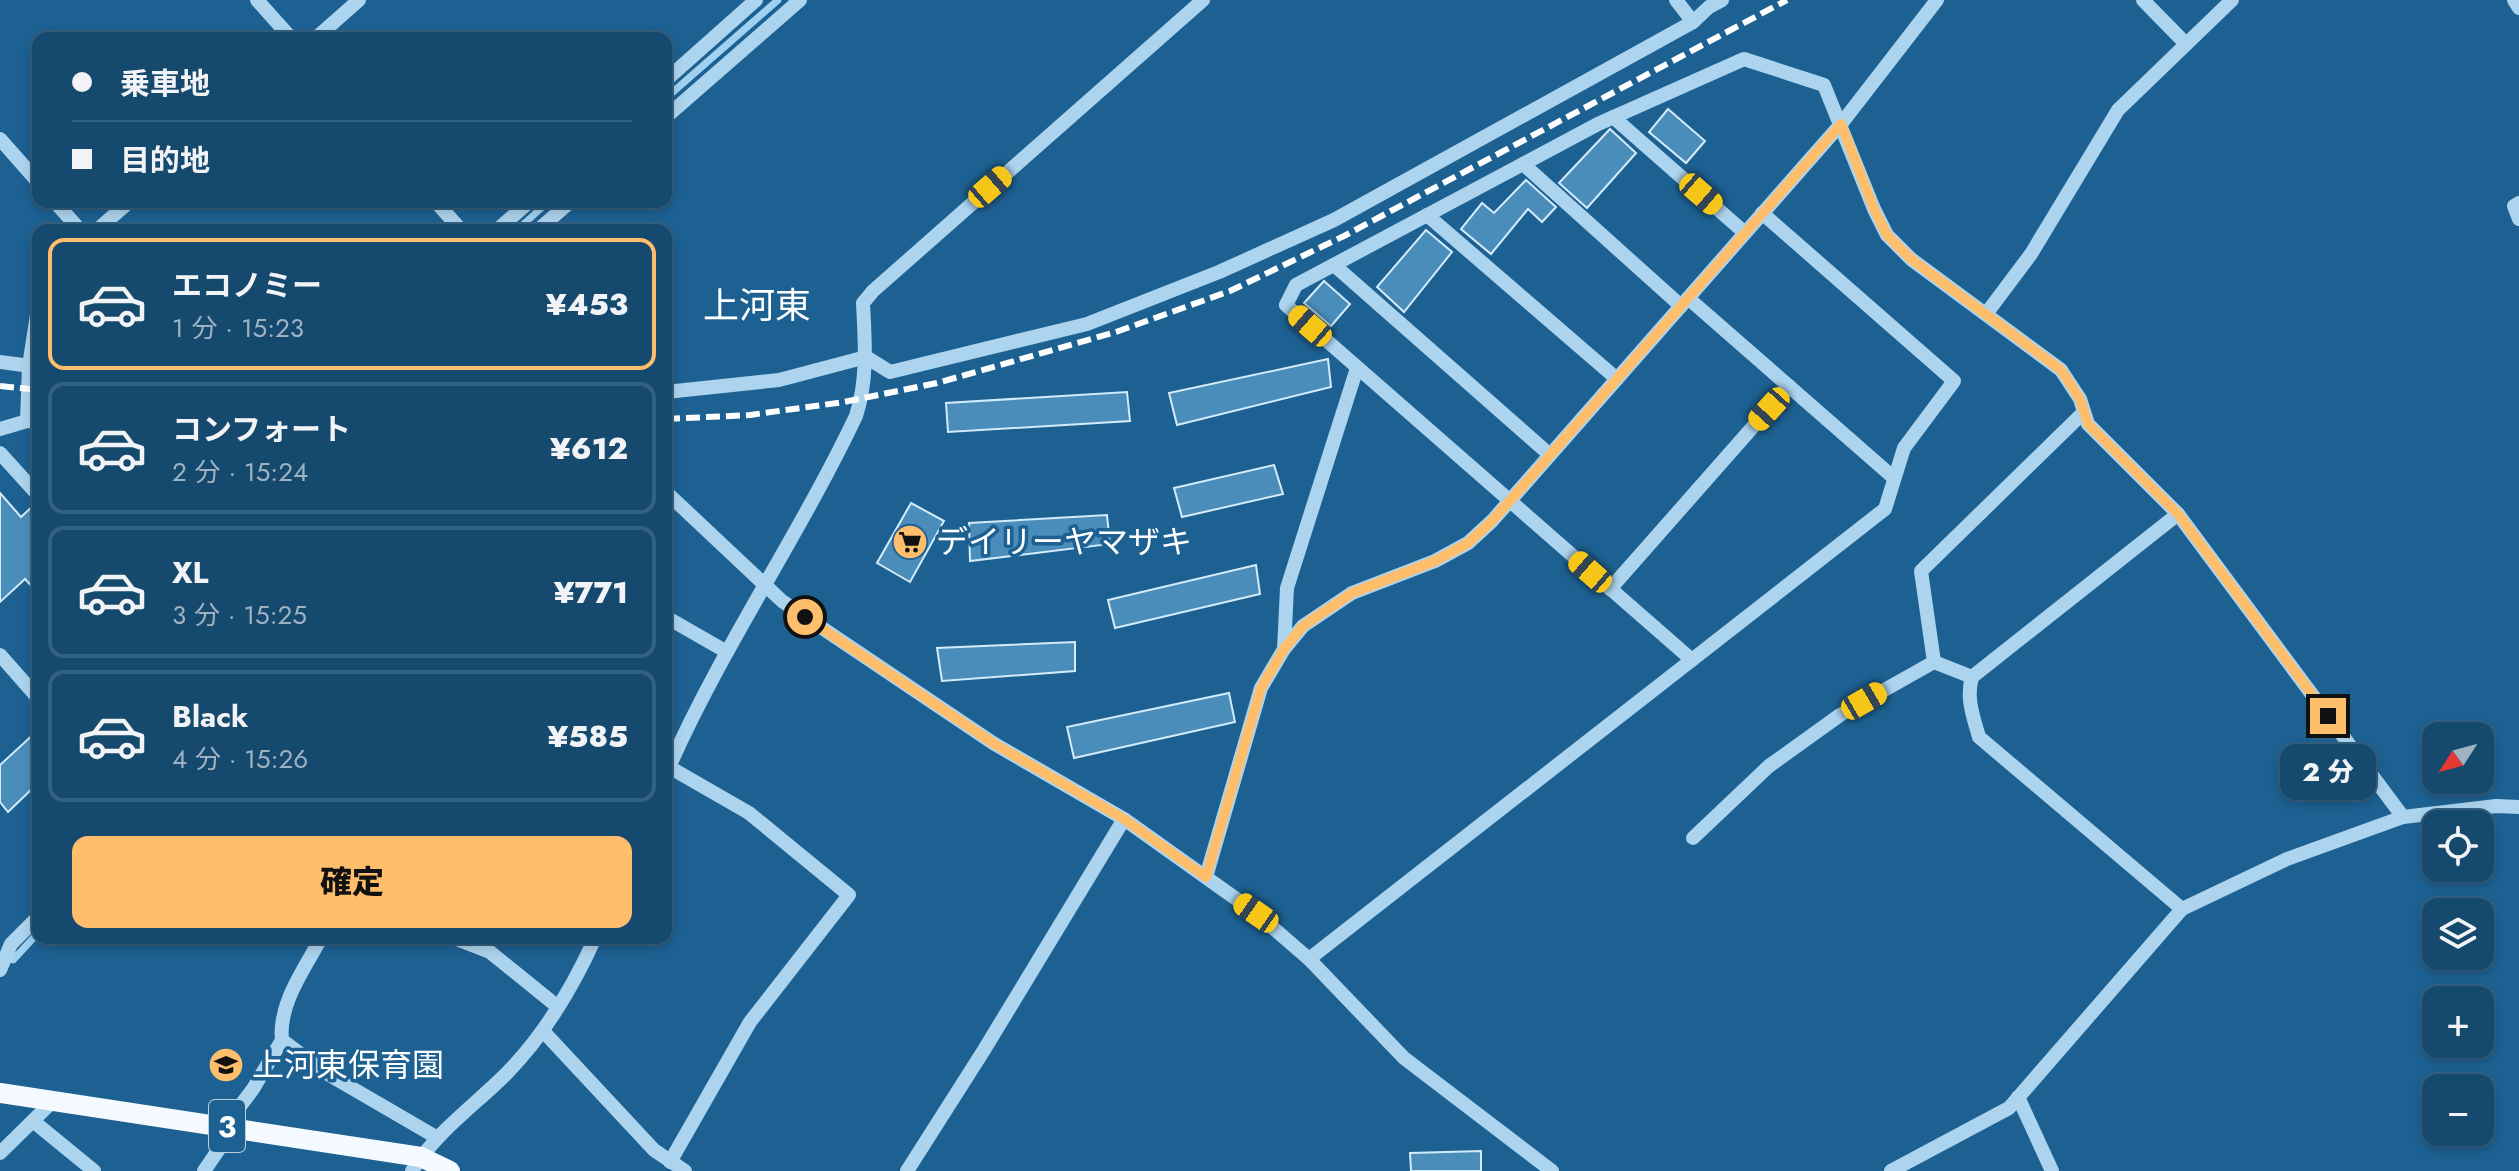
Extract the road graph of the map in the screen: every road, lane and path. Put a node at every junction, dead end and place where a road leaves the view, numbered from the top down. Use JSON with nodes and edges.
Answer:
{"nodes":[{"id":1,"x":257,"y":0,"type":"edge"},
{"id":2,"x":359,"y":0,"type":"edge"},
{"id":3,"x":756,"y":0,"type":"edge"},
{"id":4,"x":800,"y":0,"type":"edge"},
{"id":5,"x":1203,"y":0,"type":"edge"},
{"id":6,"x":1676,"y":0,"type":"edge"},
{"id":7,"x":1722,"y":0,"type":"edge"},
{"id":8,"x":1937,"y":0,"type":"edge"},
{"id":9,"x":2143,"y":0,"type":"edge"},
{"id":10,"x":2232,"y":0,"type":"edge"},
{"id":11,"x":2514,"y":0,"type":"edge"},
{"id":12,"x":2519,"y":8,"type":"edge"},
{"id":13,"x":1693,"y":22,"type":"junction"},
{"id":14,"x":286,"y":32,"type":"edge"},
{"id":15,"x":323,"y":32,"type":"edge"},
{"id":16,"x":2186,"y":44,"type":"junction"},
{"id":17,"x":672,"y":75,"type":"edge"},
{"id":18,"x":672,"y":112,"type":"edge"},
{"id":19,"x":1613,"y":117,"type":"junction"},
{"id":20,"x":1841,"y":124,"type":"junction"},
{"id":21,"x":0,"y":139,"type":"edge"},
{"id":22,"x":1523,"y":164,"type":"junction"},
{"id":23,"x":32,"y":175,"type":"edge"},
{"id":24,"x":2519,"y":203,"type":"edge"},
{"id":25,"x":60,"y":208,"type":"edge"},
{"id":26,"x":122,"y":208,"type":"edge"},
{"id":27,"x":441,"y":208,"type":"edge"},
{"id":28,"x":522,"y":208,"type":"edge"},
{"id":29,"x":563,"y":208,"type":"edge"},
{"id":30,"x":1762,"y":213,"type":"junction"},
{"id":31,"x":1427,"y":215,"type":"junction"},
{"id":32,"x":2519,"y":219,"type":"edge"},
{"id":33,"x":75,"y":224,"type":"edge"},
{"id":34,"x":104,"y":224,"type":"edge"},
{"id":35,"x":456,"y":224,"type":"edge"},
{"id":36,"x":504,"y":224,"type":"edge"},
{"id":37,"x":545,"y":224,"type":"edge"},
{"id":38,"x":1745,"y":233,"type":"junction"},
{"id":39,"x":1334,"y":265,"type":"junction"},
{"id":40,"x":1684,"y":302,"type":"junction"},
{"id":41,"x":1986,"y":314,"type":"junction"},
{"id":42,"x":866,"y":357,"type":"junction"},
{"id":43,"x":0,"y":362,"type":"edge"},
{"id":44,"x":32,"y":366,"type":"edge"},
{"id":45,"x":1357,"y":368,"type":"junction"},
{"id":46,"x":1617,"y":379,"type":"junction"},
{"id":47,"x":1789,"y":386,"type":"junction"},
{"id":48,"x":672,"y":391,"type":"edge"},
{"id":49,"x":2084,"y":412,"type":"junction"},
{"id":50,"x":32,"y":422,"type":"edge"},
{"id":51,"x":0,"y":429,"type":"edge"},
{"id":52,"x":0,"y":453,"type":"edge"},
{"id":53,"x":1550,"y":455,"type":"junction"},
{"id":54,"x":1894,"y":478,"type":"junction"},
{"id":55,"x":32,"y":488,"type":"edge"},
{"id":56,"x":672,"y":498,"type":"edge"},
{"id":57,"x":1509,"y":502,"type":"junction"},
{"id":58,"x":2178,"y":514,"type":"junction"},
{"id":59,"x":765,"y":586,"type":"junction"},
{"id":60,"x":1610,"y":589,"type":"junction"},
{"id":61,"x":672,"y":620,"type":"edge"},
{"id":62,"x":1284,"y":649,"type":"junction"},
{"id":63,"x":727,"y":652,"type":"junction"},
{"id":64,"x":0,"y":655,"type":"edge"},
{"id":65,"x":1692,"y":660,"type":"junction"},
{"id":66,"x":1934,"y":662,"type":"junction"},
{"id":67,"x":1972,"y":677,"type":"junction"},
{"id":68,"x":32,"y":691,"type":"edge"},
{"id":69,"x":672,"y":760,"type":"edge"},
{"id":70,"x":672,"y":774,"type":"edge"},
{"id":71,"x":2519,"y":807,"type":"edge"},
{"id":72,"x":2403,"y":817,"type":"junction"},
{"id":73,"x":1124,"y":819,"type":"junction"},
{"id":74,"x":1693,"y":838,"type":"dead end"},
{"id":75,"x":1206,"y":877,"type":"junction"},
{"id":76,"x":2182,"y":909,"type":"junction"},
{"id":77,"x":32,"y":923,"type":"edge"},
{"id":78,"x":318,"y":944,"type":"edge"},
{"id":79,"x":469,"y":944,"type":"edge"},
{"id":80,"x":592,"y":944,"type":"edge"},
{"id":81,"x":1309,"y":959,"type":"junction"},
{"id":82,"x":2,"y":967,"type":"edge"},
{"id":83,"x":558,"y":1007,"type":"junction"},
{"id":84,"x":543,"y":1031,"type":"junction"},
{"id":85,"x":282,"y":1040,"type":"junction"},
{"id":86,"x":0,"y":1093,"type":"edge"},
{"id":87,"x":2018,"y":1097,"type":"junction"},
{"id":88,"x":53,"y":1101,"type":"junction"},
{"id":89,"x":33,"y":1121,"type":"junction"},
{"id":90,"x":230,"y":1126,"type":"junction"},
{"id":91,"x":436,"y":1137,"type":"junction"},
{"id":92,"x":0,"y":1153,"type":"edge"},
{"id":93,"x":670,"y":1162,"type":"junction"},
{"id":94,"x":417,"y":1164,"type":"edge"},
{"id":95,"x":94,"y":1171,"type":"edge"},
{"id":96,"x":204,"y":1171,"type":"edge"},
{"id":97,"x":450,"y":1171,"type":"edge"},
{"id":98,"x":685,"y":1171,"type":"edge"},
{"id":99,"x":907,"y":1171,"type":"edge"},
{"id":100,"x":1552,"y":1171,"type":"edge"},
{"id":101,"x":1891,"y":1171,"type":"edge"},
{"id":102,"x":2052,"y":1171,"type":"edge"}],
"edges":[{"from":1,"to":14,"type":"street"},
{"from":2,"to":15,"type":"street"},
{"from":3,"to":17,"type":"street"},
{"from":4,"to":18,"type":"street"},
{"from":5,"to":42,"type":"street"},
{"from":6,"to":13,"type":"street"},
{"from":7,"to":13,"type":"street"},
{"from":8,"to":20,"type":"street"},
{"from":9,"to":16,"type":"street"},
{"from":10,"to":16,"type":"street"},
{"from":11,"to":12,"type":"street"},
{"from":13,"to":42,"type":"street"},
{"from":16,"to":41,"type":"street"},
{"from":19,"to":20,"type":"street"},
{"from":19,"to":22,"type":"street"},
{"from":19,"to":38,"type":"street"},
{"from":20,"to":30,"type":"street"},
{"from":20,"to":41,"type":"street"},
{"from":21,"to":23,"type":"street"},
{"from":22,"to":31,"type":"street"},
{"from":22,"to":40,"type":"street"},
{"from":24,"to":32,"type":"street"},
{"from":25,"to":33,"type":"street"},
{"from":26,"to":34,"type":"street"},
{"from":27,"to":35,"type":"street"},
{"from":28,"to":36,"type":"street"},
{"from":29,"to":37,"type":"street"},
{"from":30,"to":38,"type":"street"},
{"from":30,"to":54,"type":"street"},
{"from":31,"to":39,"type":"street"},
{"from":31,"to":46,"type":"street"},
{"from":38,"to":40,"type":"street"},
{"from":39,"to":45,"type":"street"},
{"from":39,"to":53,"type":"street"},
{"from":40,"to":46,"type":"street"},
{"from":40,"to":47,"type":"street"},
{"from":41,"to":49,"type":"street"},
{"from":42,"to":48,"type":"street"},
{"from":42,"to":59,"type":"street"},
{"from":43,"to":44,"type":"street"},
{"from":45,"to":57,"type":"street"},
{"from":45,"to":62,"type":"street"},
{"from":46,"to":53,"type":"street"},
{"from":47,"to":54,"type":"street"},
{"from":47,"to":60,"type":"street"},
{"from":49,"to":58,"type":"street"},
{"from":49,"to":66,"type":"street"},
{"from":50,"to":51,"type":"street"},
{"from":52,"to":55,"type":"street"},
{"from":53,"to":57,"type":"street"},
{"from":54,"to":65,"type":"street"},
{"from":56,"to":59,"type":"street"},
{"from":57,"to":60,"type":"street"},
{"from":57,"to":62,"type":"street"},
{"from":58,"to":67,"type":"street"},
{"from":58,"to":72,"type":"street"},
{"from":59,"to":63,"type":"street"},
{"from":59,"to":73,"type":"street"},
{"from":60,"to":65,"type":"street"},
{"from":61,"to":63,"type":"street"},
{"from":62,"to":75,"type":"street"},
{"from":63,"to":69,"type":"street"},
{"from":64,"to":68,"type":"street"},
{"from":65,"to":81,"type":"street"},
{"from":66,"to":67,"type":"street"},
{"from":66,"to":74,"type":"street"},
{"from":67,"to":76,"type":"street"},
{"from":70,"to":93,"type":"street"},
{"from":71,"to":72,"type":"street"},
{"from":72,"to":76,"type":"street"},
{"from":73,"to":75,"type":"street"},
{"from":73,"to":99,"type":"street"},
{"from":75,"to":81,"type":"street"},
{"from":76,"to":87,"type":"street"},
{"from":77,"to":82,"type":"street"},
{"from":78,"to":85,"type":"street"},
{"from":79,"to":83,"type":"street"},
{"from":80,"to":83,"type":"street"},
{"from":81,"to":100,"type":"street"},
{"from":83,"to":84,"type":"street"},
{"from":84,"to":91,"type":"street"},
{"from":84,"to":93,"type":"street"},
{"from":85,"to":90,"type":"street"},
{"from":85,"to":91,"type":"street"},
{"from":86,"to":88,"type":"main road","number":"3"},
{"from":87,"to":101,"type":"street"},
{"from":87,"to":102,"type":"street"},
{"from":88,"to":89,"type":"street"},
{"from":88,"to":90,"type":"main road","number":"3"},
{"from":89,"to":92,"type":"street"},
{"from":89,"to":95,"type":"street"},
{"from":90,"to":94,"type":"main road","number":"3"},
{"from":90,"to":96,"type":"street"},
{"from":91,"to":94,"type":"street"},
{"from":93,"to":98,"type":"street"},
{"from":94,"to":97,"type":"main road","number":"3"}]}
